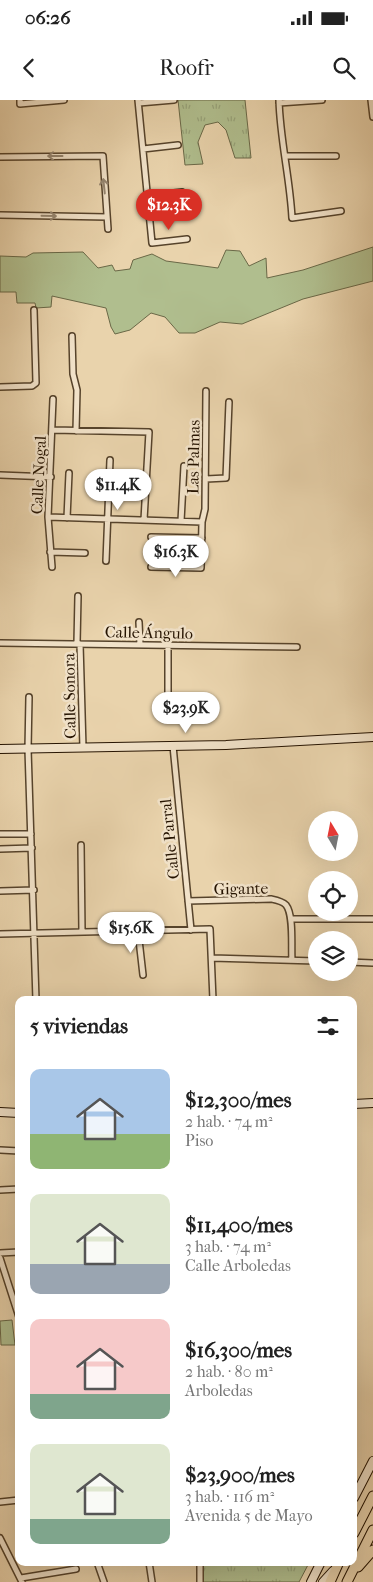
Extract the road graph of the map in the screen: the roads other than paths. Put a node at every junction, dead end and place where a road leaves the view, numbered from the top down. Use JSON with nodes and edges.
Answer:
{"nodes":[{"id":1,"x":20,"y":100,"type":"edge"},
{"id":2,"x":64,"y":100,"type":"edge"},
{"id":3,"x":174,"y":100,"type":"edge"},
{"id":4,"x":322,"y":100,"type":"edge"},
{"id":5,"x":371,"y":100,"type":"edge"},
{"id":6,"x":138,"y":102,"type":"edge"},
{"id":7,"x":279,"y":102,"type":"edge"},
{"id":8,"x":373,"y":117,"type":"edge"},
{"id":9,"x":178,"y":145,"type":"dead end"},
{"id":10,"x":143,"y":149,"type":"junction"},
{"id":11,"x":285,"y":156,"type":"junction"},
{"id":12,"x":336,"y":156,"type":"dead end"},
{"id":13,"x":0,"y":157,"type":"edge"},
{"id":14,"x":182,"y":192,"type":"dead end"},
{"id":15,"x":148,"y":196,"type":"junction"},
{"id":16,"x":341,"y":211,"type":"dead end"},
{"id":17,"x":0,"y":215,"type":"edge"},
{"id":18,"x":107,"y":217,"type":"junction"},
{"id":19,"x":108,"y":229,"type":"dead end"},
{"id":20,"x":188,"y":239,"type":"dead end"},
{"id":21,"x":34,"y":310,"type":"dead end"},
{"id":22,"x":72,"y":336,"type":"dead end"},
{"id":23,"x":0,"y":387,"type":"edge"},
{"id":24,"x":206,"y":391,"type":"dead end"},
{"id":25,"x":53,"y":399,"type":"dead end"},
{"id":26,"x":229,"y":402,"type":"dead end"},
{"id":27,"x":53,"y":430,"type":"junction"},
{"id":28,"x":76,"y":431,"type":"junction"},
{"id":29,"x":110,"y":460,"type":"dead end"},
{"id":30,"x":184,"y":466,"type":"dead end"},
{"id":31,"x":69,"y":472,"type":"dead end"},
{"id":32,"x":0,"y":475,"type":"edge"},
{"id":33,"x":51,"y":477,"type":"junction"},
{"id":34,"x":206,"y":479,"type":"junction"},
{"id":35,"x":48,"y":517,"type":"junction"},
{"id":36,"x":67,"y":518,"type":"junction"},
{"id":37,"x":107,"y":518,"type":"junction"},
{"id":38,"x":144,"y":520,"type":"junction"},
{"id":39,"x":181,"y":521,"type":"junction"},
{"id":40,"x":202,"y":522,"type":"junction"},
{"id":41,"x":151,"y":537,"type":"dead end"},
{"id":42,"x":202,"y":538,"type":"junction"},
{"id":43,"x":50,"y":552,"type":"junction"},
{"id":44,"x":85,"y":553,"type":"dead end"},
{"id":45,"x":106,"y":561,"type":"dead end"},
{"id":46,"x":52,"y":567,"type":"dead end"},
{"id":47,"x":151,"y":567,"type":"dead end"},
{"id":48,"x":78,"y":596,"type":"dead end"},
{"id":49,"x":139,"y":622,"type":"dead end"},
{"id":50,"x":0,"y":643,"type":"edge"},
{"id":51,"x":79,"y":644,"type":"junction"},
{"id":52,"x":140,"y":644,"type":"junction"},
{"id":53,"x":168,"y":645,"type":"junction"},
{"id":54,"x":297,"y":647,"type":"dead end"},
{"id":55,"x":168,"y":693,"type":"dead end"},
{"id":56,"x":29,"y":697,"type":"dead end"},
{"id":57,"x":373,"y":737,"type":"edge"},
{"id":58,"x":172,"y":746,"type":"junction"},
{"id":59,"x":83,"y":748,"type":"junction"},
{"id":60,"x":0,"y":749,"type":"edge"},
{"id":61,"x":28,"y":749,"type":"junction"},
{"id":62,"x":0,"y":834,"type":"edge"},
{"id":63,"x":31,"y":834,"type":"junction"},
{"id":64,"x":81,"y":845,"type":"dead end"},
{"id":65,"x":32,"y":848,"type":"junction"},
{"id":66,"x":0,"y":849,"type":"edge"},
{"id":67,"x":34,"y":890,"type":"junction"},
{"id":68,"x":0,"y":891,"type":"edge"},
{"id":69,"x":188,"y":901,"type":"junction"},
{"id":70,"x":291,"y":919,"type":"junction"},
{"id":71,"x":373,"y":919,"type":"edge"},
{"id":72,"x":191,"y":930,"type":"junction"},
{"id":73,"x":138,"y":931,"type":"junction"},
{"id":74,"x":82,"y":932,"type":"junction"},
{"id":75,"x":36,"y":933,"type":"junction"},
{"id":76,"x":0,"y":934,"type":"edge"},
{"id":77,"x":212,"y":958,"type":"junction"},
{"id":78,"x":292,"y":960,"type":"junction"},
{"id":79,"x":308,"y":961,"type":"edge"},
{"id":80,"x":358,"y":962,"type":"edge"},
{"id":81,"x":373,"y":963,"type":"edge"},
{"id":82,"x":143,"y":974,"type":"dead end"},
{"id":83,"x":36,"y":996,"type":"edge"},
{"id":84,"x":212,"y":996,"type":"edge"},
{"id":85,"x":373,"y":1103,"type":"edge"},
{"id":86,"x":357,"y":1104,"type":"edge"},
{"id":87,"x":0,"y":1112,"type":"edge"},
{"id":88,"x":15,"y":1113,"type":"edge"},
{"id":89,"x":0,"y":1150,"type":"edge"},
{"id":90,"x":15,"y":1150,"type":"edge"},
{"id":91,"x":15,"y":1189,"type":"edge"},
{"id":92,"x":0,"y":1190,"type":"edge"},
{"id":93,"x":15,"y":1252,"type":"edge"},
{"id":94,"x":0,"y":1253,"type":"edge"},
{"id":95,"x":0,"y":1258,"type":"edge"},
{"id":96,"x":15,"y":1305,"type":"edge"},
{"id":97,"x":373,"y":1461,"type":"edge"},
{"id":98,"x":357,"y":1492,"type":"edge"},
{"id":99,"x":373,"y":1496,"type":"edge"},
{"id":100,"x":15,"y":1500,"type":"edge"},
{"id":101,"x":0,"y":1502,"type":"edge"},
{"id":102,"x":357,"y":1527,"type":"edge"},
{"id":103,"x":373,"y":1530,"type":"edge"},
{"id":104,"x":0,"y":1538,"type":"edge"},
{"id":105,"x":373,"y":1550,"type":"edge"},
{"id":106,"x":357,"y":1563,"type":"edge"},
{"id":107,"x":98,"y":1566,"type":"edge"},
{"id":108,"x":149,"y":1566,"type":"edge"},
{"id":109,"x":200,"y":1566,"type":"edge"},
{"id":110,"x":318,"y":1566,"type":"edge"},
{"id":111,"x":337,"y":1566,"type":"edge"},
{"id":112,"x":338,"y":1566,"type":"edge"},
{"id":113,"x":355,"y":1566,"type":"edge"},
{"id":114,"x":76,"y":1569,"type":"dead end"},
{"id":115,"x":349,"y":1579,"type":"edge"},
{"id":116,"x":22,"y":1580,"type":"edge"},
{"id":117,"x":104,"y":1582,"type":"edge"},
{"id":118,"x":152,"y":1582,"type":"edge"},
{"id":119,"x":200,"y":1582,"type":"edge"},
{"id":120,"x":311,"y":1582,"type":"edge"},
{"id":121,"x":322,"y":1582,"type":"edge"},
{"id":122,"x":330,"y":1582,"type":"edge"}],
"edges":[{"from":1,"to":2,"type":"street"},
{"from":3,"to":6,"type":"street"},
{"from":4,"to":7,"type":"street"},
{"from":5,"to":8,"type":"street"},
{"from":6,"to":10,"type":"street"},
{"from":7,"to":11,"type":"street"},
{"from":9,"to":10,"type":"street"},
{"from":10,"to":15,"type":"street"},
{"from":11,"to":12,"type":"street"},
{"from":11,"to":16,"type":"street"},
{"from":18,"to":13,"type":"street","one_way":true},
{"from":14,"to":15,"type":"street"},
{"from":15,"to":20,"type":"street"},
{"from":17,"to":18,"type":"street","one_way":true},
{"from":18,"to":19,"type":"street"},
{"from":21,"to":23,"type":"street"},
{"from":22,"to":28,"type":"street"},
{"from":24,"to":34,"type":"street","name":"Las Palmas"},
{"from":25,"to":27,"type":"street","name":"Calle Nogal"},
{"from":26,"to":34,"type":"street"},
{"from":27,"to":28,"type":"street"},
{"from":27,"to":33,"type":"street","name":"Calle Nogal"},
{"from":28,"to":38,"type":"street"},
{"from":29,"to":37,"type":"street"},
{"from":30,"to":39,"type":"street"},
{"from":31,"to":36,"type":"street"},
{"from":32,"to":33,"type":"street"},
{"from":33,"to":35,"type":"street","name":"Calle Nogal"},
{"from":34,"to":40,"type":"street","name":"Las Palmas"},
{"from":35,"to":36,"type":"street"},
{"from":35,"to":43,"type":"street","name":"Calle Nogal"},
{"from":36,"to":37,"type":"street"},
{"from":37,"to":38,"type":"street"},
{"from":37,"to":45,"type":"street"},
{"from":38,"to":39,"type":"street"},
{"from":39,"to":40,"type":"street"},
{"from":40,"to":42,"type":"street","name":"Las Palmas"},
{"from":41,"to":42,"type":"street"},
{"from":42,"to":47,"type":"street","name":"Las Palmas"},
{"from":43,"to":44,"type":"street"},
{"from":43,"to":46,"type":"street","name":"Calle Nogal"},
{"from":48,"to":51,"type":"street","name":"Calle Sonora"},
{"from":49,"to":52,"type":"street"},
{"from":50,"to":51,"type":"street","name":"Calle Ángulo"},
{"from":51,"to":52,"type":"street","name":"Calle Ángulo"},
{"from":51,"to":59,"type":"street","name":"Calle Sonora"},
{"from":52,"to":53,"type":"street","name":"Calle Ángulo"},
{"from":53,"to":54,"type":"street","name":"Calle Ángulo"},
{"from":53,"to":55,"type":"street"},
{"from":56,"to":61,"type":"street"},
{"from":57,"to":58,"type":"main road"},
{"from":58,"to":59,"type":"main road"},
{"from":58,"to":69,"type":"street","name":"Calle Parral"},
{"from":59,"to":61,"type":"main road"},
{"from":60,"to":61,"type":"main road"},
{"from":61,"to":63,"type":"street"},
{"from":62,"to":63,"type":"street"},
{"from":63,"to":65,"type":"street"},
{"from":64,"to":74,"type":"street"},
{"from":65,"to":66,"type":"street"},
{"from":65,"to":67,"type":"street"},
{"from":67,"to":68,"type":"street"},
{"from":67,"to":75,"type":"street"},
{"from":69,"to":70,"type":"street","name":"Gigante"},
{"from":69,"to":72,"type":"street","name":"Calle Parral"},
{"from":70,"to":71,"type":"street"},
{"from":70,"to":78,"type":"street"},
{"from":72,"to":73,"type":"street"},
{"from":72,"to":77,"type":"street"},
{"from":73,"to":74,"type":"street"},
{"from":73,"to":82,"type":"street"},
{"from":74,"to":75,"type":"street"},
{"from":75,"to":76,"type":"street"},
{"from":75,"to":83,"type":"street"},
{"from":77,"to":78,"type":"street"},
{"from":77,"to":84,"type":"street"},
{"from":78,"to":79,"type":"street"},
{"from":80,"to":81,"type":"street"},
{"from":85,"to":86,"type":"main road"},
{"from":87,"to":88,"type":"main road"},
{"from":89,"to":90,"type":"street"},
{"from":91,"to":92,"type":"street"},
{"from":93,"to":94,"type":"street"},
{"from":95,"to":96,"type":"street"},
{"from":97,"to":98,"type":"main road"},
{"from":99,"to":102,"type":"highway"},
{"from":100,"to":101,"type":"street"},
{"from":103,"to":106,"type":"highway"},
{"from":104,"to":116,"type":"street"},
{"from":105,"to":115,"type":"highway"},
{"from":107,"to":117,"type":"street"},
{"from":108,"to":118,"type":"street"},
{"from":109,"to":119,"type":"street"},
{"from":110,"to":120,"type":"main road"},
{"from":111,"to":121,"type":"main road"},
{"from":112,"to":122,"type":"highway"},
{"from":113,"to":115,"type":"highway"},
{"from":114,"to":116,"type":"street"}]}
